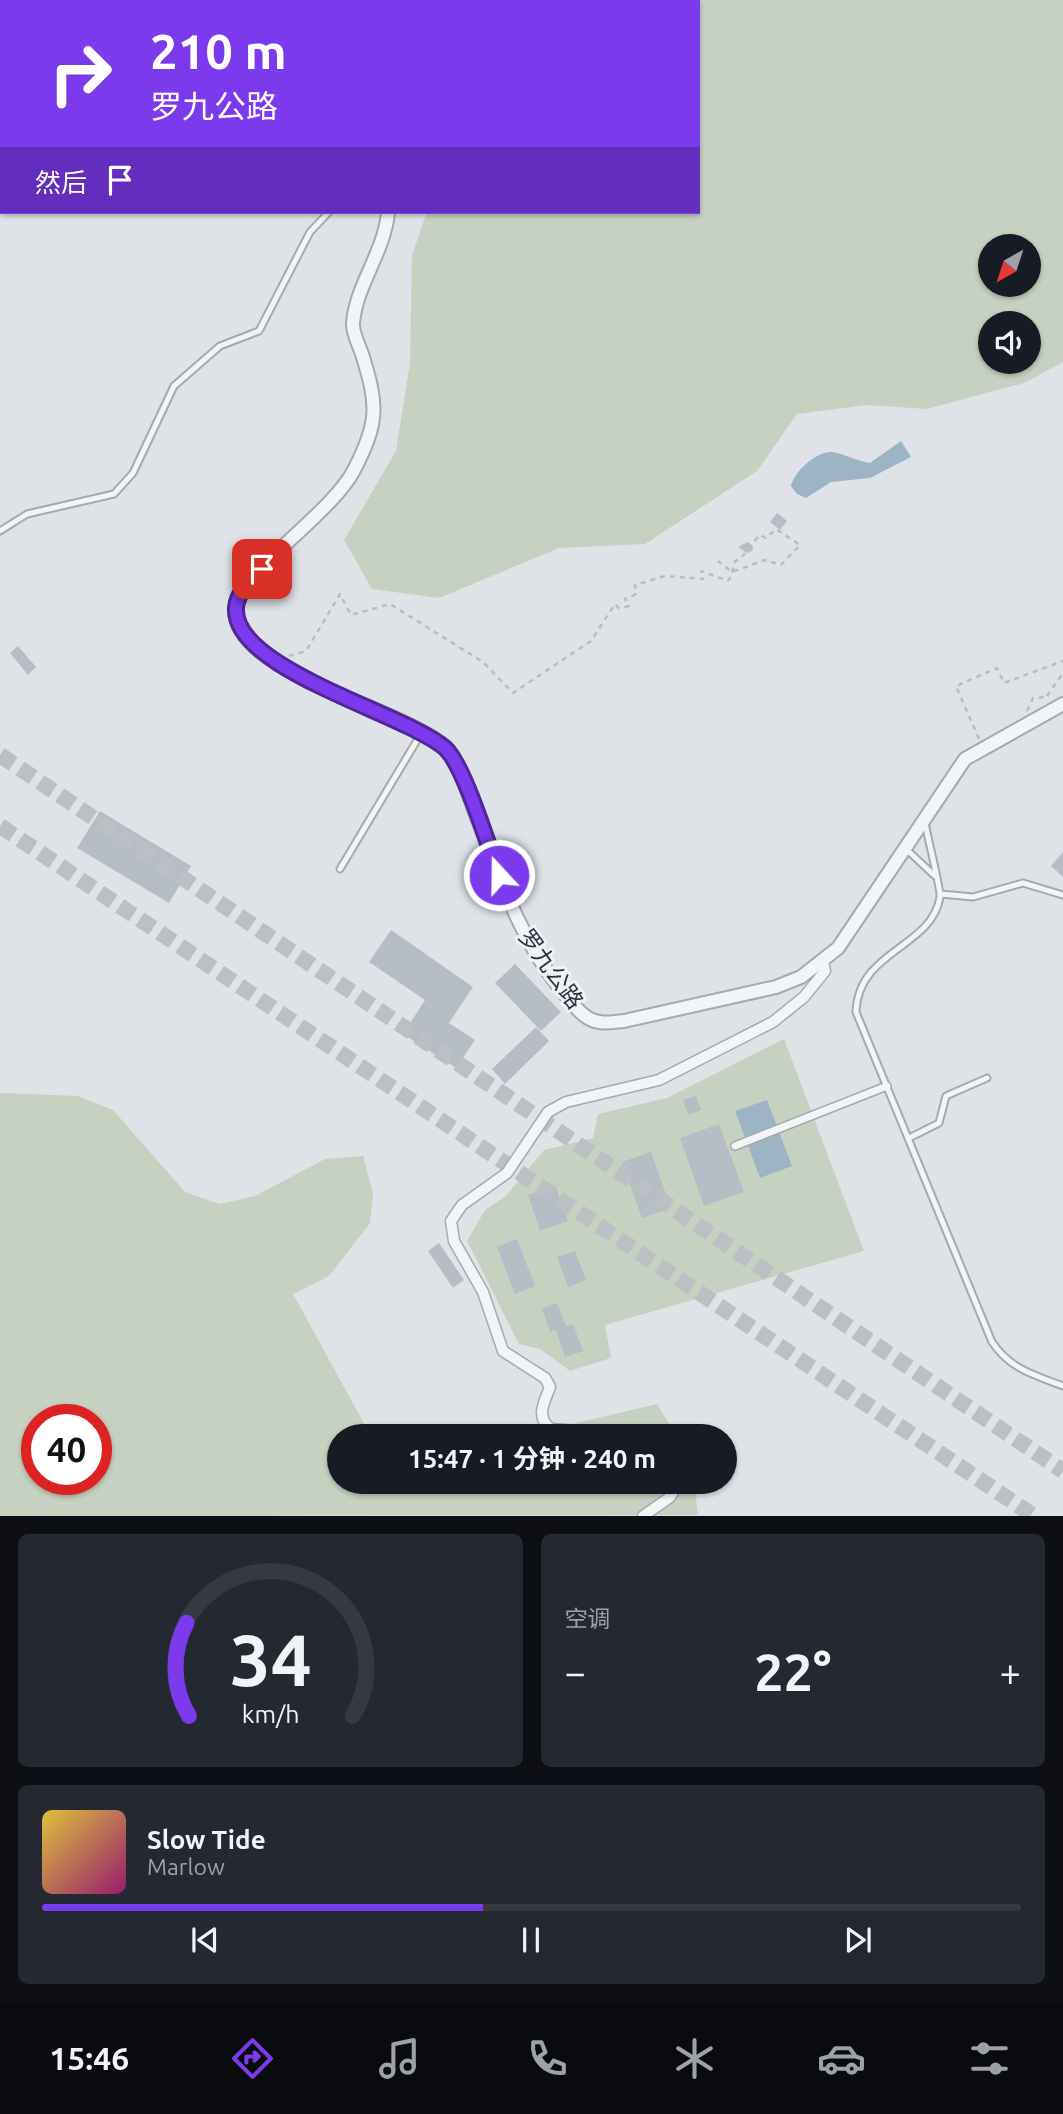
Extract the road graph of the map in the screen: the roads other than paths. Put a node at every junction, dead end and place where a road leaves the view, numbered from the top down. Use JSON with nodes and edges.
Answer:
{"nodes":[{"id":1,"x":326,"y":214,"type":"edge"},
{"id":2,"x":388,"y":214,"type":"edge"},
{"id":3,"x":0,"y":531,"type":"edge"},
{"id":4,"x":1063,"y":704,"type":"edge"},
{"id":5,"x":422,"y":732,"type":"junction"},
{"id":6,"x":924,"y":818,"type":"junction"},
{"id":7,"x":904,"y":848,"type":"junction"},
{"id":8,"x":340,"y":869,"type":"dead end"},
{"id":9,"x":935,"y":876,"type":"junction"},
{"id":10,"x":941,"y":894,"type":"junction"},
{"id":11,"x":1063,"y":895,"type":"edge"},
{"id":12,"x":823,"y":961,"type":"junction"},
{"id":13,"x":987,"y":1078,"type":"dead end"},
{"id":14,"x":887,"y":1086,"type":"junction"},
{"id":15,"x":908,"y":1138,"type":"junction"},
{"id":16,"x":738,"y":1145,"type":"dead end"},
{"id":17,"x":1063,"y":1386,"type":"edge"},
{"id":18,"x":544,"y":1424,"type":"edge"},
{"id":19,"x":672,"y":1494,"type":"edge"},
{"id":20,"x":643,"y":1516,"type":"edge"}],
"edges":[{"from":1,"to":3,"type":"lane"},
{"from":2,"to":5,"type":"street","name":"罗九公路"},
{"from":4,"to":6,"type":"street","name":"罗九公路"},
{"from":5,"to":8,"type":"lane"},
{"from":5,"to":12,"type":"street","name":"罗九公路"},
{"from":6,"to":7,"type":"street","name":"罗九公路"},
{"from":6,"to":9,"type":"lane"},
{"from":7,"to":9,"type":"lane"},
{"from":7,"to":12,"type":"street","name":"罗九公路"},
{"from":9,"to":10,"type":"lane"},
{"from":10,"to":11,"type":"lane"},
{"from":10,"to":14,"type":"lane"},
{"from":12,"to":18,"type":"street"},
{"from":13,"to":15,"type":"lane"},
{"from":14,"to":15,"type":"lane"},
{"from":14,"to":16,"type":"street"},
{"from":15,"to":17,"type":"lane"},
{"from":19,"to":20,"type":"street"}]}
